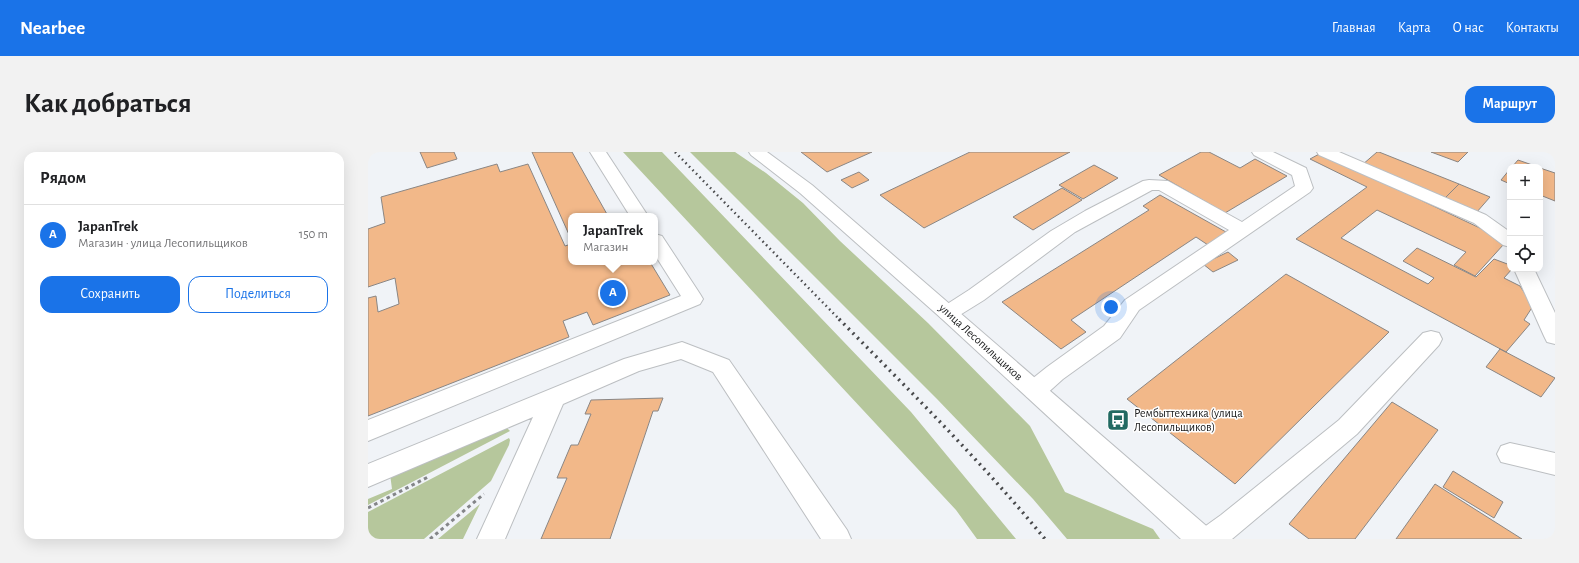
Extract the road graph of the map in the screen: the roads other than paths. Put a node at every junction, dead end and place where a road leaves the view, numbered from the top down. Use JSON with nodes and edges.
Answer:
{"nodes":[{"id":1,"x":598,"y":152,"type":"edge"},
{"id":2,"x":757,"y":152,"type":"edge"},
{"id":3,"x":1260,"y":152,"type":"edge"},
{"id":4,"x":1325,"y":152,"type":"edge"},
{"id":5,"x":637,"y":213,"type":"edge"},
{"id":6,"x":1243,"y":230,"type":"junction"},
{"id":7,"x":1507,"y":239,"type":"edge"},
{"id":8,"x":658,"y":245,"type":"edge"},
{"id":9,"x":1525,"y":272,"type":"edge"},
{"id":10,"x":948,"y":313,"type":"junction"},
{"id":11,"x":1555,"y":336,"type":"edge"},
{"id":12,"x":1431,"y":339,"type":"dead end"},
{"id":13,"x":1035,"y":390,"type":"junction"},
{"id":14,"x":554,"y":397,"type":"junction"},
{"id":15,"x":368,"y":430,"type":"edge"},
{"id":16,"x":1510,"y":454,"type":"dead end"},
{"id":17,"x":1555,"y":464,"type":"edge"},
{"id":18,"x":368,"y":476,"type":"edge"},
{"id":19,"x":491,"y":539,"type":"edge"},
{"id":20,"x":837,"y":539,"type":"edge"},
{"id":21,"x":1201,"y":539,"type":"edge"},
{"id":22,"x":1210,"y":539,"type":"edge"}],
"edges":[{"from":1,"to":5,"type":"main road"},
{"from":2,"to":10,"type":"main road","name":"улица Лесопильщиков"},
{"from":3,"to":6,"type":"main road"},
{"from":4,"to":7,"type":"main road"},
{"from":6,"to":10,"type":"main road"},
{"from":6,"to":13,"type":"main road"},
{"from":8,"to":15,"type":"main road"},
{"from":9,"to":11,"type":"main road"},
{"from":10,"to":13,"type":"main road","name":"улица Лесопильщиков"},
{"from":12,"to":22,"type":"main road"},
{"from":13,"to":21,"type":"main road","name":"улица Лесопильщиков"},
{"from":14,"to":18,"type":"main road"},
{"from":14,"to":19,"type":"main road"},
{"from":14,"to":20,"type":"main road"},
{"from":16,"to":17,"type":"main road"}]}
